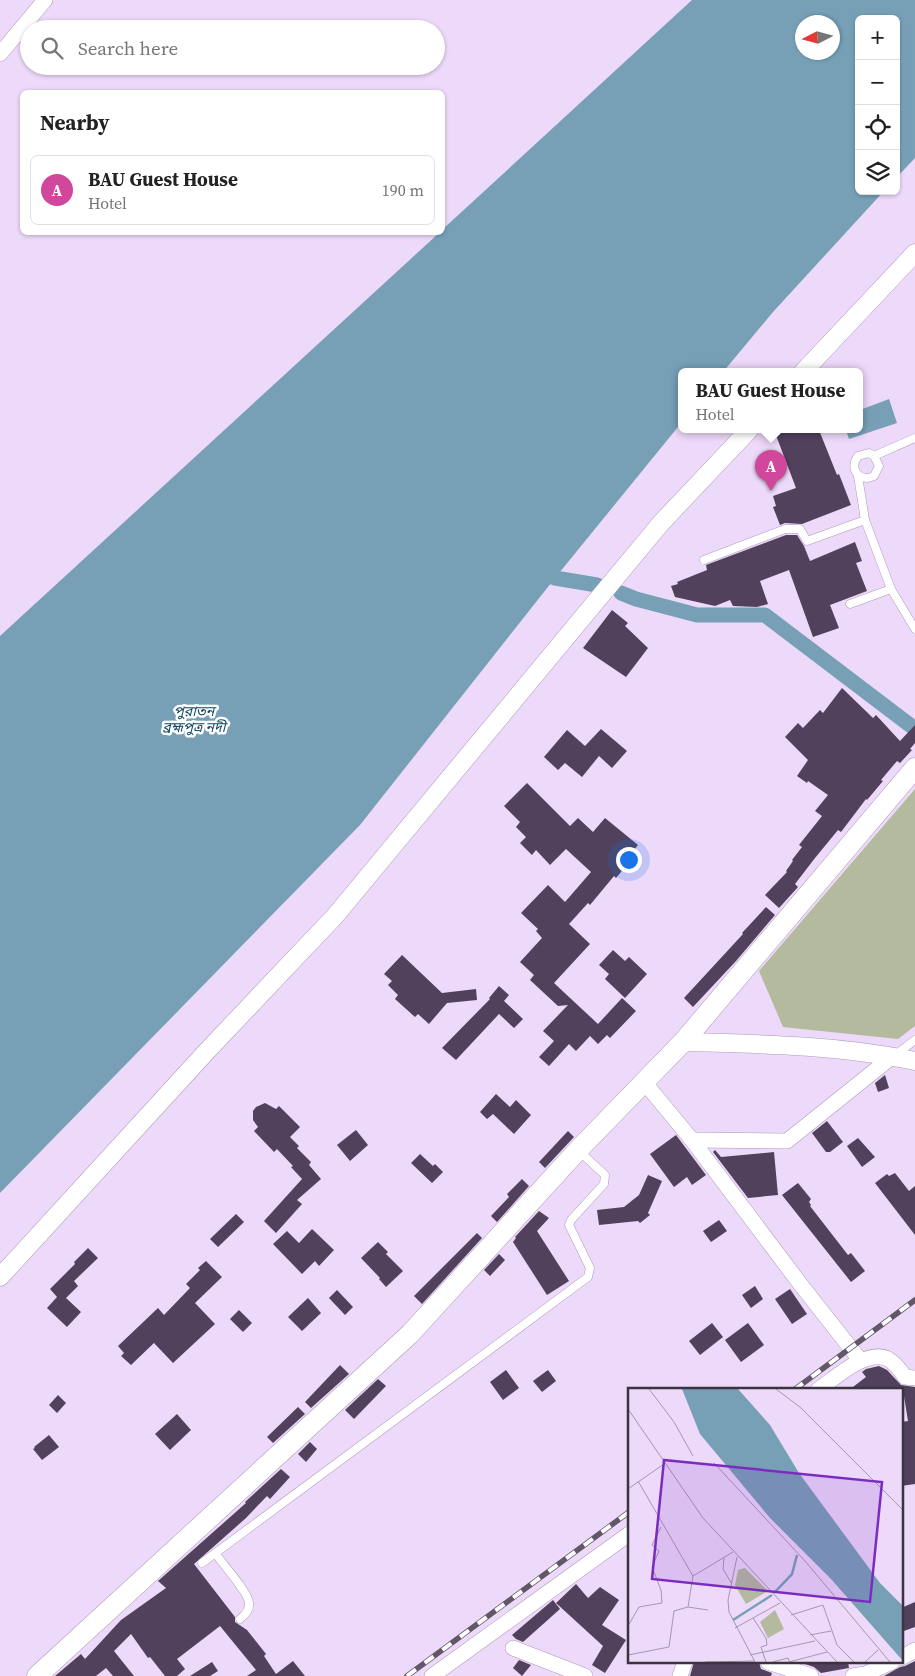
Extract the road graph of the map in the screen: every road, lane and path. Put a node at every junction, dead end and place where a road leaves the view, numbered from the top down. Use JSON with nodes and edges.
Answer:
{"nodes":[{"id":1,"x":45,"y":0,"type":"edge"},
{"id":2,"x":28,"y":20,"type":"edge"},
{"id":3,"x":20,"y":30,"type":"edge"},
{"id":4,"x":0,"y":54,"type":"edge"},
{"id":5,"x":915,"y":253,"type":"edge"},
{"id":6,"x":807,"y":368,"type":"edge"},
{"id":7,"x":746,"y":433,"type":"edge"},
{"id":8,"x":915,"y":438,"type":"edge"},
{"id":9,"x":874,"y":456,"type":"junction"},
{"id":10,"x":858,"y":476,"type":"junction"},
{"id":11,"x":865,"y":520,"type":"junction"},
{"id":12,"x":704,"y":560,"type":"dead end"},
{"id":13,"x":891,"y":589,"type":"junction"},
{"id":14,"x":850,"y":604,"type":"dead end"},
{"id":15,"x":915,"y":629,"type":"edge"},
{"id":16,"x":914,"y":771,"type":"edge"},
{"id":17,"x":915,"y":1040,"type":"edge"},
{"id":18,"x":683,"y":1042,"type":"junction"},
{"id":19,"x":893,"y":1056,"type":"junction"},
{"id":20,"x":915,"y":1061,"type":"edge"},
{"id":21,"x":645,"y":1083,"type":"junction"},
{"id":22,"x":692,"y":1140,"type":"junction"},
{"id":23,"x":578,"y":1150,"type":"junction"},
{"id":24,"x":0,"y":1277,"type":"edge"},
{"id":25,"x":860,"y":1360,"type":"junction"},
{"id":26,"x":915,"y":1378,"type":"edge"},
{"id":27,"x":821,"y":1388,"type":"edge"},
{"id":28,"x":628,"y":1535,"type":"edge"},
{"id":29,"x":215,"y":1553,"type":"junction"},
{"id":30,"x":202,"y":1563,"type":"dead end"},
{"id":31,"x":240,"y":1619,"type":"dead end"},
{"id":32,"x":513,"y":1648,"type":"dead end"},
{"id":33,"x":915,"y":1650,"type":"edge"},
{"id":34,"x":902,"y":1657,"type":"edge"},
{"id":35,"x":684,"y":1664,"type":"edge"},
{"id":36,"x":774,"y":1664,"type":"edge"},
{"id":37,"x":888,"y":1664,"type":"edge"},
{"id":38,"x":37,"y":1676,"type":"edge"},
{"id":39,"x":432,"y":1676,"type":"edge"},
{"id":40,"x":585,"y":1676,"type":"edge"},
{"id":41,"x":680,"y":1676,"type":"edge"},
{"id":42,"x":811,"y":1676,"type":"edge"},
{"id":43,"x":853,"y":1676,"type":"edge"}],
"edges":[{"from":1,"to":2,"type":"street"},
{"from":3,"to":4,"type":"street"},
{"from":5,"to":6,"type":"street"},
{"from":7,"to":24,"type":"street"},
{"from":8,"to":9,"type":"lane"},
{"from":9,"to":10,"type":"lane"},
{"from":9,"to":10,"type":"lane"},
{"from":10,"to":11,"type":"lane"},
{"from":11,"to":12,"type":"lane"},
{"from":11,"to":13,"type":"lane"},
{"from":13,"to":14,"type":"lane"},
{"from":13,"to":15,"type":"lane"},
{"from":16,"to":18,"type":"main road"},
{"from":17,"to":19,"type":"lane"},
{"from":18,"to":19,"type":"street"},
{"from":18,"to":21,"type":"main road"},
{"from":19,"to":20,"type":"street"},
{"from":19,"to":22,"type":"street"},
{"from":21,"to":22,"type":"street"},
{"from":21,"to":23,"type":"main road"},
{"from":22,"to":25,"type":"street"},
{"from":23,"to":29,"type":"lane"},
{"from":23,"to":38,"type":"main road"},
{"from":25,"to":26,"type":"street"},
{"from":25,"to":27,"type":"street"},
{"from":28,"to":39,"type":"street"},
{"from":29,"to":30,"type":"lane"},
{"from":29,"to":31,"type":"lane"},
{"from":32,"to":40,"type":"street"},
{"from":33,"to":34,"type":"street"},
{"from":35,"to":41,"type":"street"},
{"from":36,"to":42,"type":"street"},
{"from":37,"to":43,"type":"street"}]}
